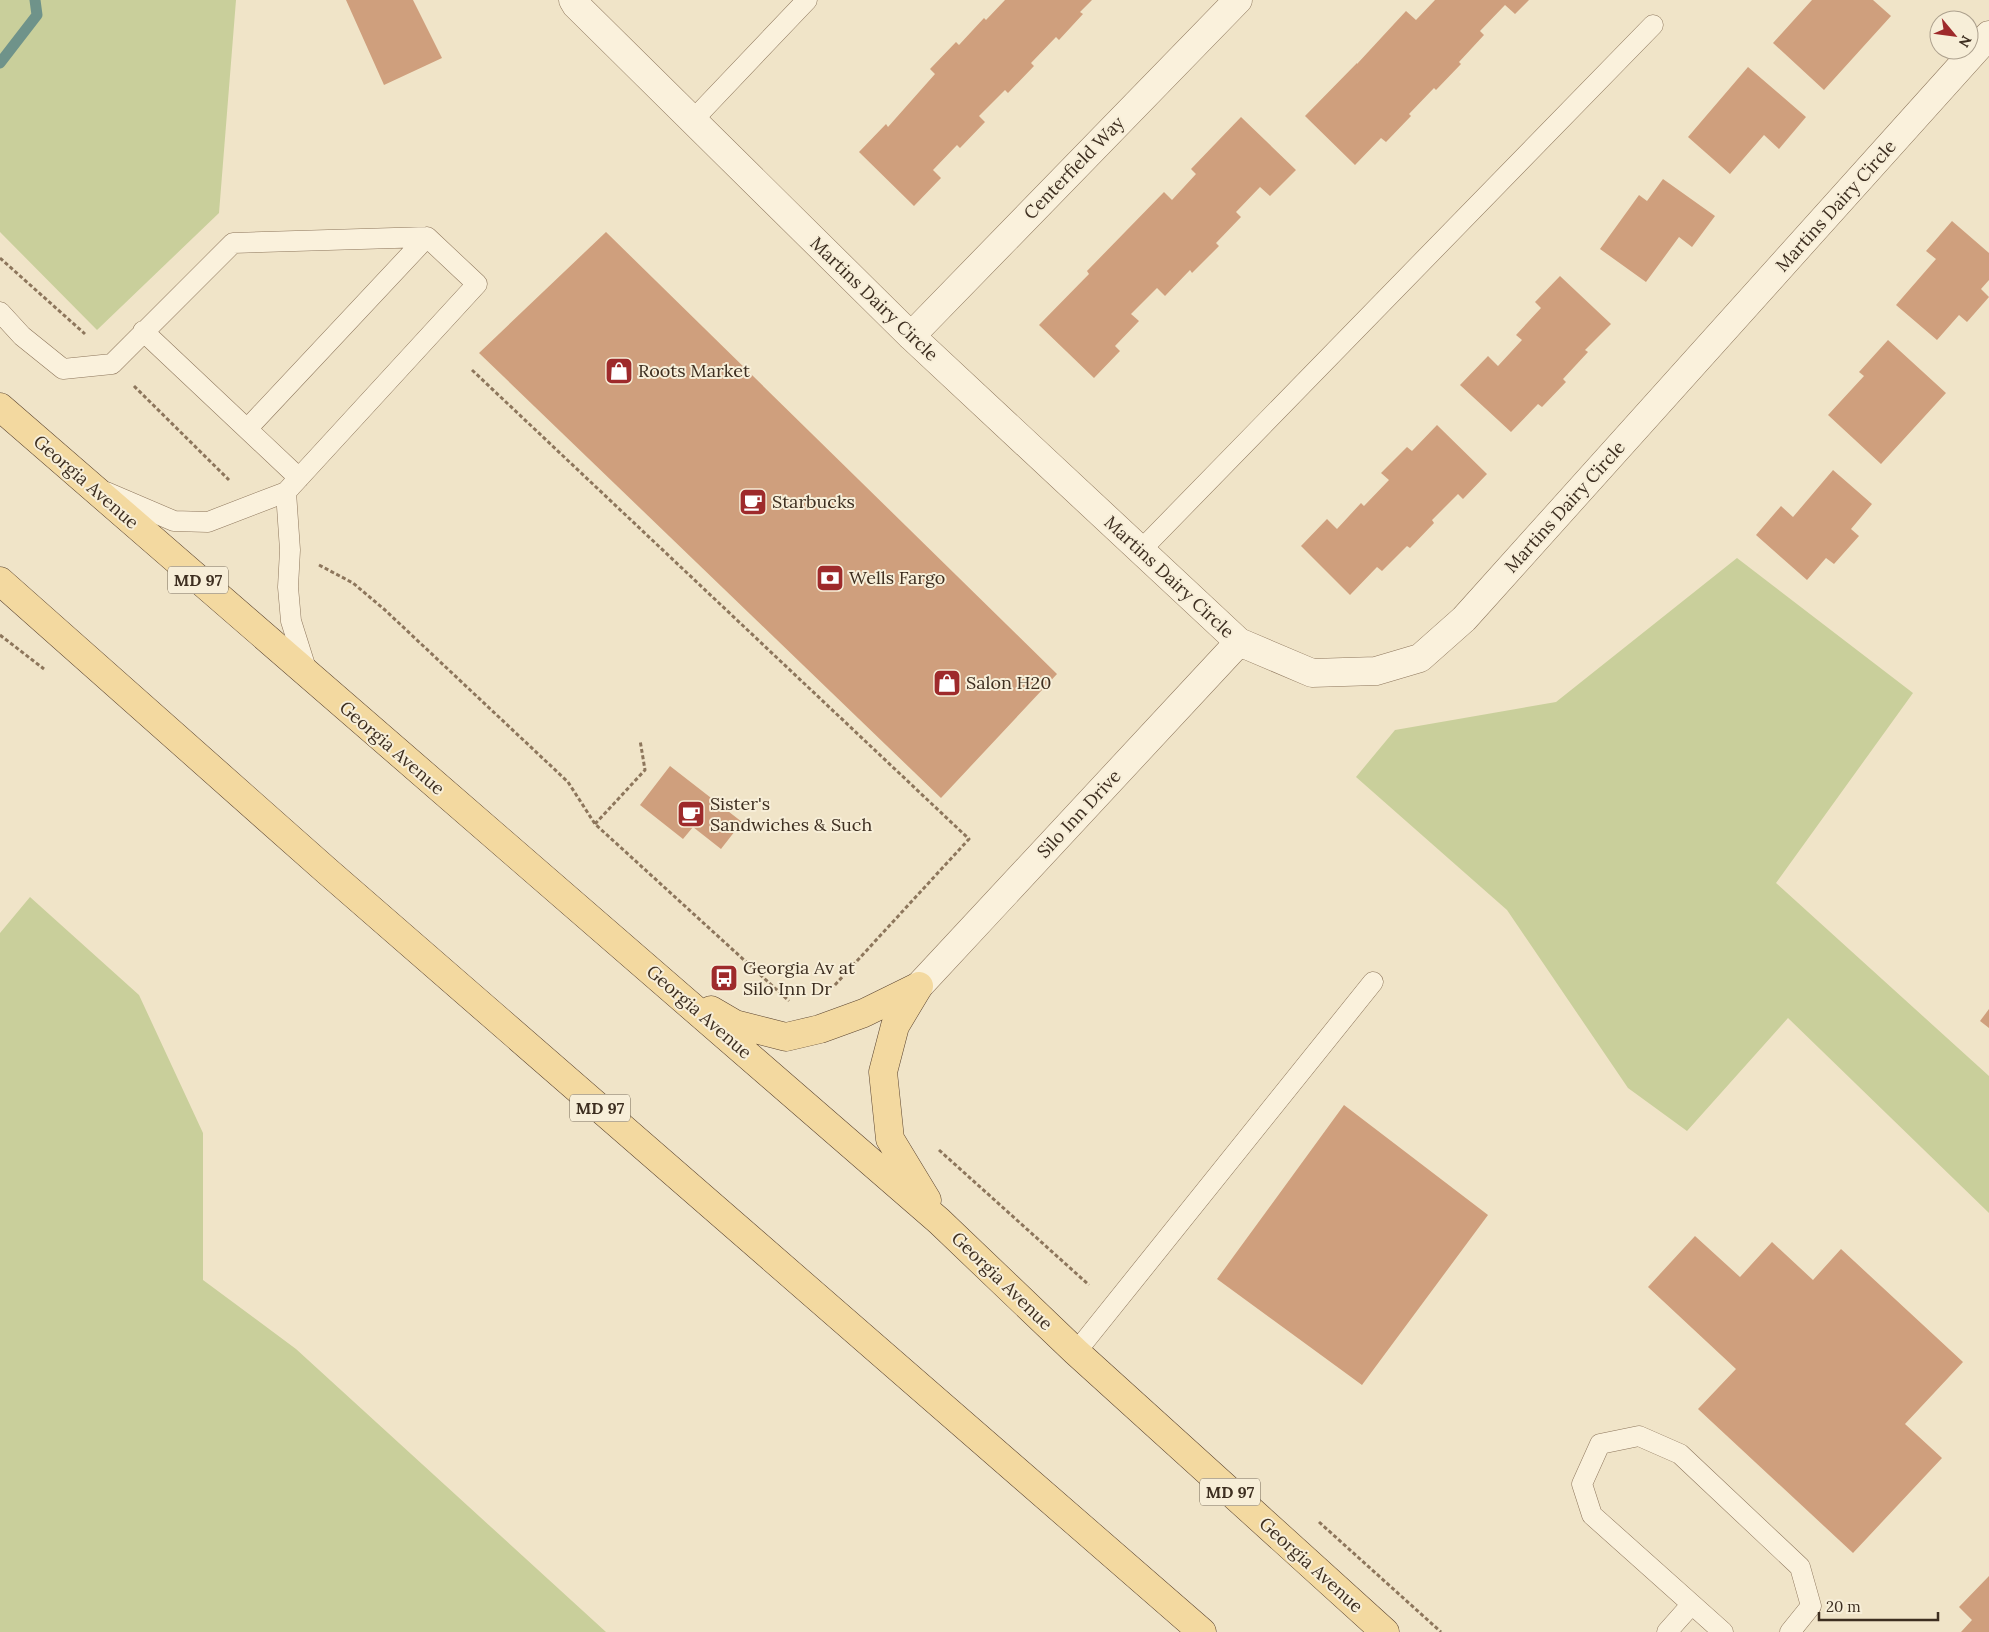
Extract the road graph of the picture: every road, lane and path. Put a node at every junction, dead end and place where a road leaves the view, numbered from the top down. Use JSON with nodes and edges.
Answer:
{"nodes":[{"id":1,"x":573,"y":0,"type":"edge"},
{"id":2,"x":807,"y":0,"type":"edge"},
{"id":3,"x":1238,"y":0,"type":"edge"},
{"id":4,"x":1653,"y":25,"type":"dead end"},
{"id":5,"x":1989,"y":35,"type":"edge"},
{"id":6,"x":692,"y":121,"type":"junction"},
{"id":7,"x":428,"y":237,"type":"junction"},
{"id":8,"x":0,"y":258,"type":"edge"},
{"id":9,"x":0,"y":312,"type":"edge"},
{"id":10,"x":144,"y":332,"type":"junction"},
{"id":11,"x":911,"y":336,"type":"junction"},
{"id":12,"x":112,"y":364,"type":"junction"},
{"id":13,"x":472,"y":370,"type":"dead end"},
{"id":14,"x":0,"y":407,"type":"edge"},
{"id":15,"x":248,"y":428,"type":"junction"},
{"id":16,"x":88,"y":484,"type":"junction"},
{"id":17,"x":293,"y":485,"type":"junction"},
{"id":18,"x":247,"y":508,"type":"junction"},
{"id":19,"x":290,"y":550,"type":"junction"},
{"id":20,"x":1141,"y":550,"type":"junction"},
{"id":21,"x":0,"y":582,"type":"edge"},
{"id":22,"x":1239,"y":642,"type":"junction"},
{"id":23,"x":308,"y":675,"type":"junction"},
{"id":24,"x":640,"y":740,"type":"dead end"},
{"id":25,"x":595,"y":824,"type":"junction"},
{"id":26,"x":665,"y":982,"type":"junction"},
{"id":27,"x":1373,"y":982,"type":"dead end"},
{"id":28,"x":919,"y":986,"type":"junction"},
{"id":29,"x":832,"y":987,"type":"dead end"},
{"id":30,"x":820,"y":1029,"type":"junction"},
{"id":31,"x":934,"y":1146,"type":"dead end"},
{"id":32,"x":939,"y":1221,"type":"junction"},
{"id":33,"x":1108,"y":1314,"type":"junction"},
{"id":34,"x":1076,"y":1352,"type":"junction"},
{"id":35,"x":1316,"y":1519,"type":"dead end"},
{"id":36,"x":1691,"y":1605,"type":"junction"},
{"id":37,"x":1202,"y":1632,"type":"edge"},
{"id":38,"x":1385,"y":1632,"type":"edge"},
{"id":39,"x":1441,"y":1632,"type":"edge"},
{"id":40,"x":1667,"y":1632,"type":"edge"},
{"id":41,"x":1723,"y":1632,"type":"edge"},
{"id":42,"x":1790,"y":1632,"type":"edge"}],
"edges":[{"from":1,"to":6,"type":"street","name":"Martins Dairy Circle"},
{"from":2,"to":6,"type":"lane"},
{"from":3,"to":11,"type":"street","name":"Centerfield Way"},
{"from":4,"to":20,"type":"lane"},
{"from":5,"to":22,"type":"street","name":"Martins Dairy Circle"},
{"from":6,"to":11,"type":"street","name":"Martins Dairy Circle"},
{"from":7,"to":10,"type":"lane"},
{"from":7,"to":15,"type":"lane"},
{"from":7,"to":17,"type":"lane"},
{"from":8,"to":12,"type":"path"},
{"from":9,"to":12,"type":"lane"},
{"from":10,"to":12,"type":"lane"},
{"from":10,"to":15,"type":"lane"},
{"from":11,"to":20,"type":"street","name":"Martins Dairy Circle"},
{"from":12,"to":18,"type":"path"},
{"from":13,"to":29,"type":"path"},
{"from":14,"to":16,"type":"main road","name":"Georgia Avenue","number":"MD 97"},
{"from":15,"to":17,"type":"lane"},
{"from":16,"to":18,"type":"lane"},
{"from":16,"to":23,"type":"main road","name":"Georgia Avenue","number":"MD 97"},
{"from":17,"to":18,"type":"lane"},
{"from":17,"to":19,"type":"lane"},
{"from":19,"to":23,"type":"lane"},
{"from":19,"to":25,"type":"path"},
{"from":20,"to":22,"type":"street","name":"Martins Dairy Circle"},
{"from":21,"to":37,"type":"main road","number":"MD 97"},
{"from":22,"to":28,"type":"street","name":"Silo Inn Drive"},
{"from":23,"to":26,"type":"main road","name":"Georgia Avenue","number":"MD 97"},
{"from":24,"to":25,"type":"path"},
{"from":25,"to":30,"type":"path"},
{"from":26,"to":30,"type":"main road"},
{"from":26,"to":32,"type":"main road","name":"Georgia Avenue","number":"MD 97"},
{"from":27,"to":33,"type":"lane"},
{"from":28,"to":30,"type":"main road"},
{"from":28,"to":32,"type":"main road"},
{"from":31,"to":33,"type":"path"},
{"from":32,"to":34,"type":"main road","name":"Georgia Avenue","number":"MD 97"},
{"from":33,"to":34,"type":"lane"},
{"from":34,"to":38,"type":"main road","name":"Georgia Avenue","number":"MD 97"},
{"from":35,"to":39,"type":"path"},
{"from":36,"to":40,"type":"lane"},
{"from":36,"to":41,"type":"lane"},
{"from":36,"to":42,"type":"lane"}]}
